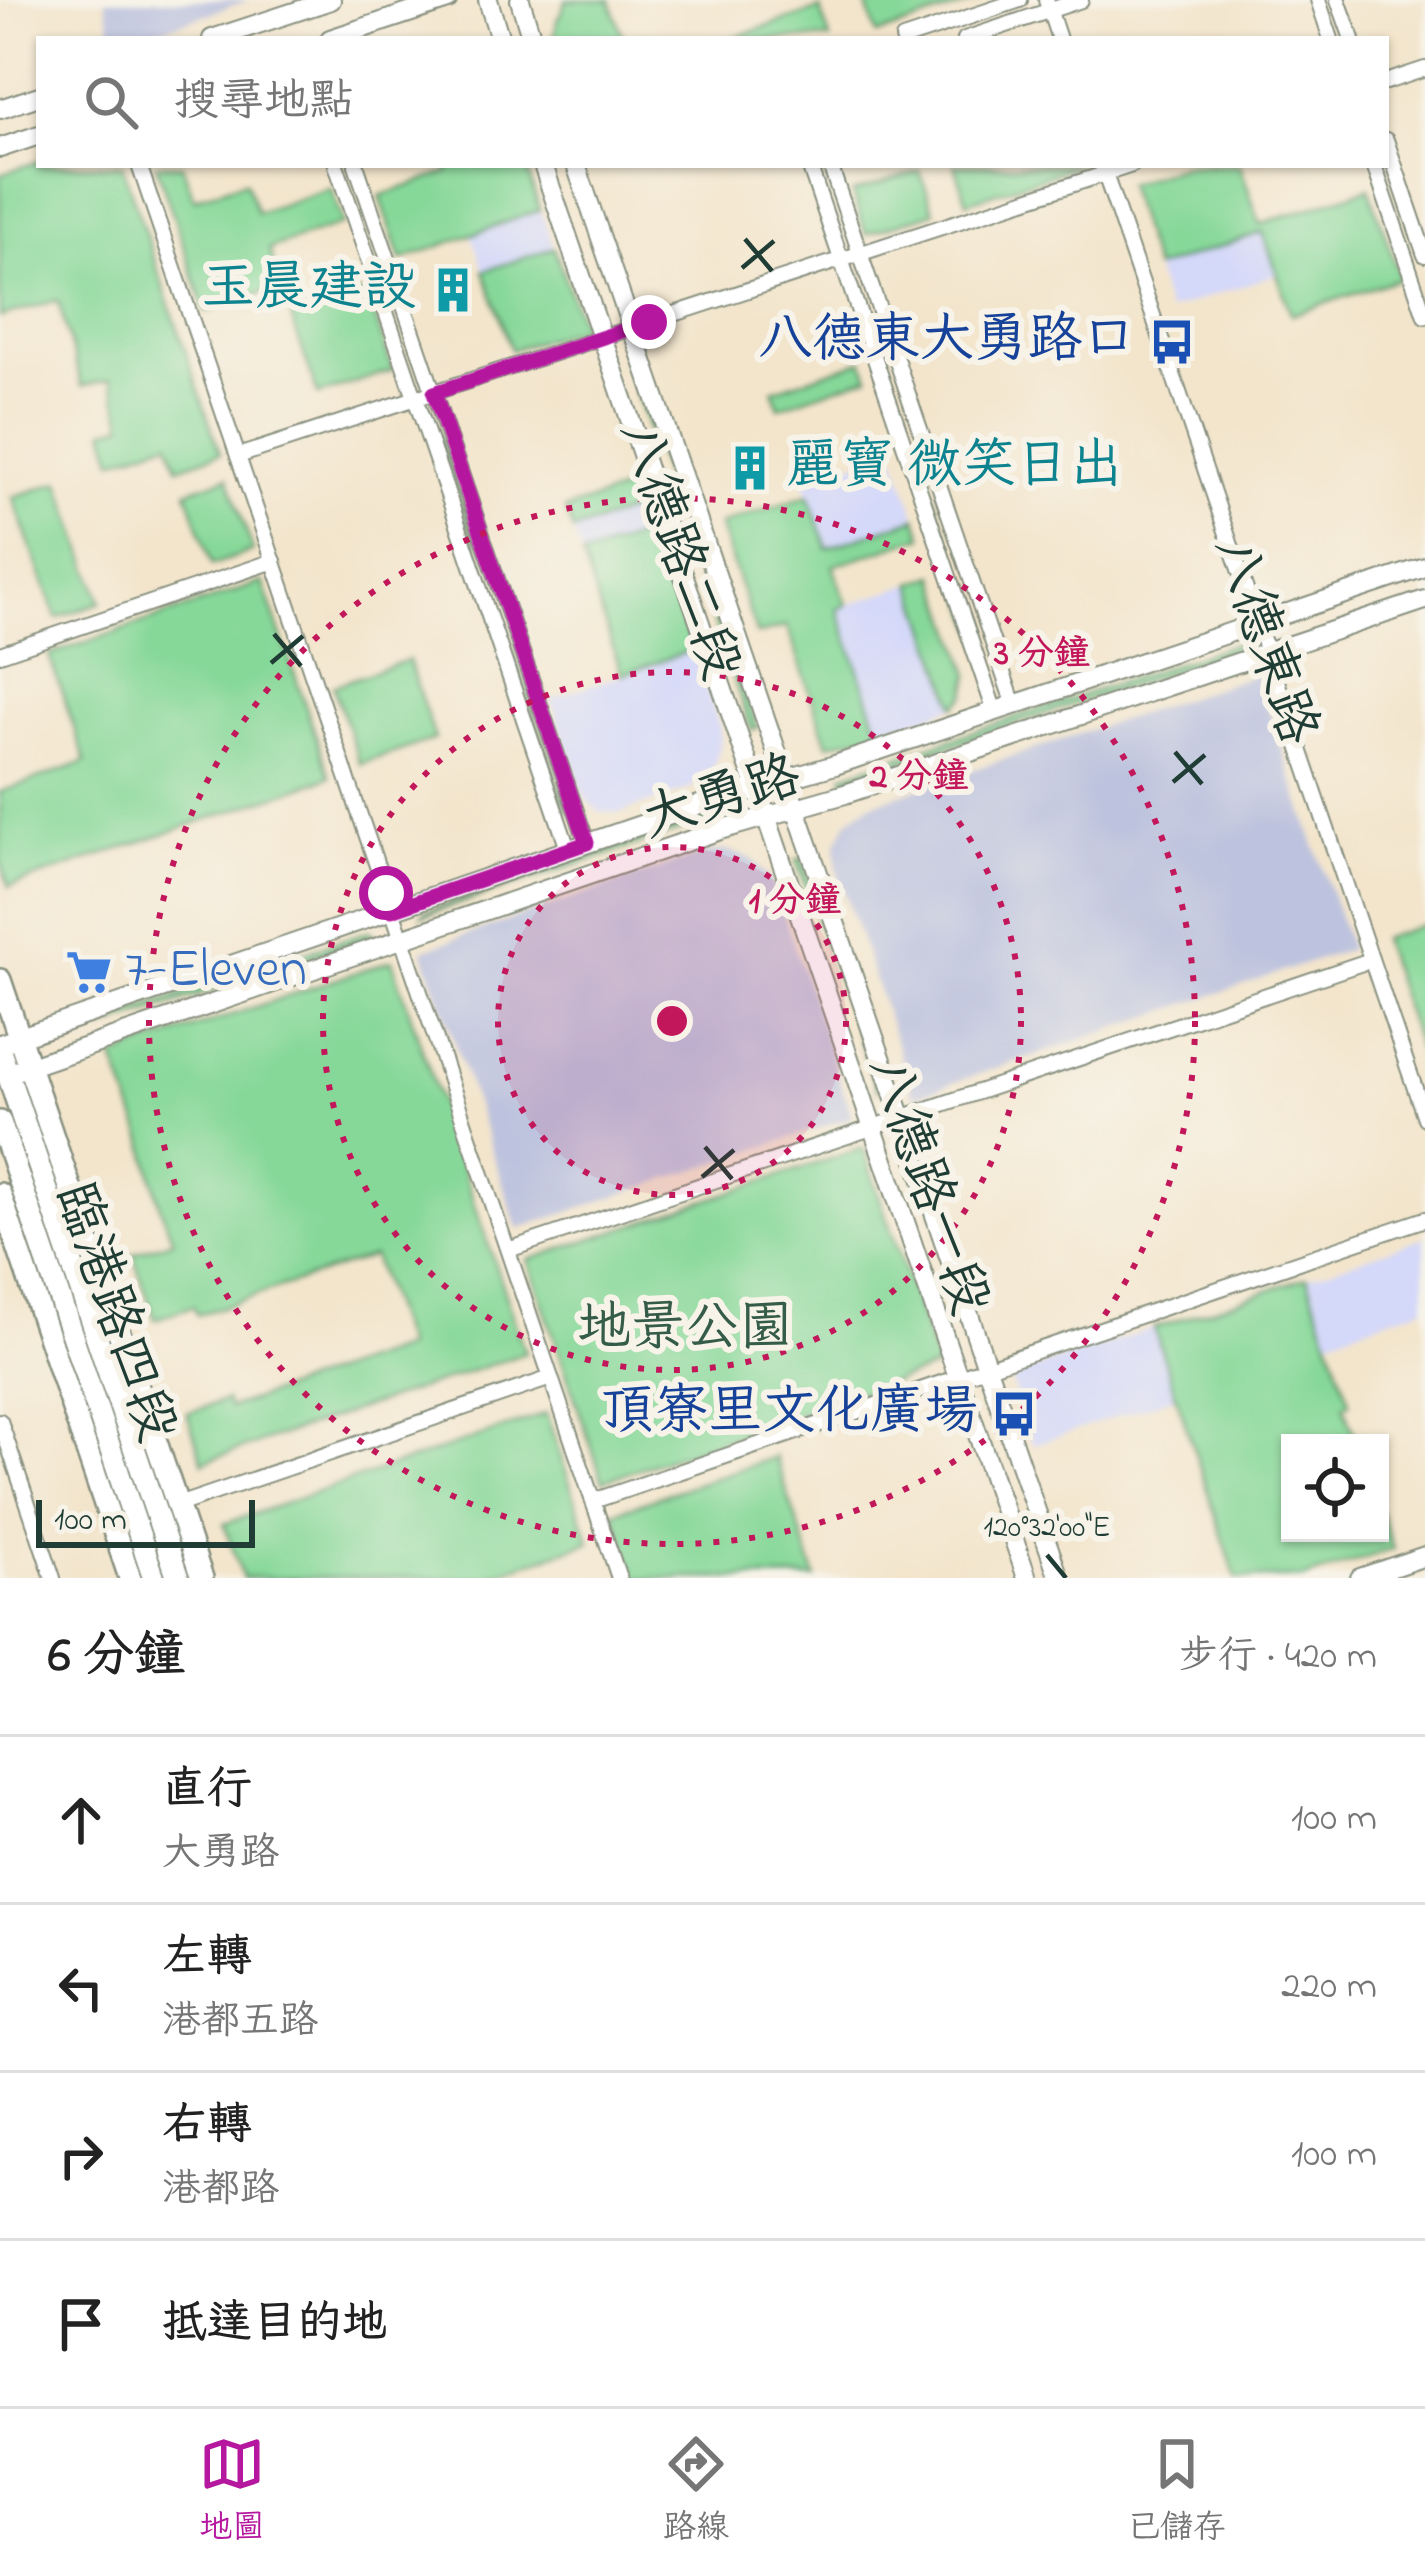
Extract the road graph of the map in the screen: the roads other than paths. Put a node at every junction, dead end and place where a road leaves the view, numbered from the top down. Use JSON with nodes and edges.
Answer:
{"nodes":[{"id":1,"x":331,"y":0,"type":"edge"},
{"id":2,"x":448,"y":0,"type":"edge"},
{"id":3,"x":488,"y":0,"type":"edge"},
{"id":4,"x":520,"y":0,"type":"edge"},
{"id":5,"x":1020,"y":0,"type":"edge"},
{"id":6,"x":1081,"y":0,"type":"edge"},
{"id":7,"x":1318,"y":0,"type":"edge"},
{"id":8,"x":1338,"y":0,"type":"edge"},
{"id":9,"x":1048,"y":5,"type":"edge"},
{"id":10,"x":221,"y":36,"type":"edge"},
{"id":11,"x":339,"y":36,"type":"edge"},
{"id":12,"x":499,"y":36,"type":"edge"},
{"id":13,"x":531,"y":36,"type":"edge"},
{"id":14,"x":912,"y":36,"type":"edge"},
{"id":15,"x":972,"y":36,"type":"edge"},
{"id":16,"x":1058,"y":36,"type":"edge"},
{"id":17,"x":1330,"y":36,"type":"edge"},
{"id":18,"x":1351,"y":36,"type":"edge"},
{"id":19,"x":1425,"y":69,"type":"edge"},
{"id":20,"x":1389,"y":81,"type":"edge"},
{"id":21,"x":36,"y":97,"type":"edge"},
{"id":22,"x":0,"y":109,"type":"edge"},
{"id":23,"x":36,"y":136,"type":"edge"},
{"id":24,"x":0,"y":148,"type":"edge"},
{"id":25,"x":1389,"y":149,"type":"edge"},
{"id":26,"x":140,"y":168,"type":"edge"},
{"id":27,"x":337,"y":168,"type":"edge"},
{"id":28,"x":357,"y":168,"type":"edge"},
{"id":29,"x":544,"y":168,"type":"edge"},
{"id":30,"x":582,"y":168,"type":"edge"},
{"id":31,"x":810,"y":168,"type":"edge"},
{"id":32,"x":831,"y":168,"type":"edge"},
{"id":33,"x":1375,"y":168,"type":"edge"},
{"id":34,"x":1103,"y":169,"type":"edge"},
{"id":35,"x":860,"y":254,"type":"junction"},
{"id":36,"x":1425,"y":255,"type":"edge"},
{"id":37,"x":842,"y":260,"type":"junction"},
{"id":38,"x":1425,"y":316,"type":"edge"},
{"id":39,"x":633,"y":328,"type":"junction"},
{"id":40,"x":604,"y":337,"type":"junction"},
{"id":41,"x":434,"y":393,"type":"junction"},
{"id":42,"x":415,"y":399,"type":"junction"},
{"id":43,"x":238,"y":457,"type":"junction"},
{"id":44,"x":274,"y":561,"type":"junction"},
{"id":45,"x":1425,"y":567,"type":"edge"},
{"id":46,"x":1425,"y":600,"type":"edge"},
{"id":47,"x":1257,"y":623,"type":"junction"},
{"id":48,"x":1267,"y":652,"type":"junction"},
{"id":49,"x":0,"y":654,"type":"edge"},
{"id":50,"x":1004,"y":708,"type":"junction"},
{"id":51,"x":793,"y":793,"type":"junction"},
{"id":52,"x":763,"y":802,"type":"junction"},
{"id":53,"x":578,"y":846,"type":"junction"},
{"id":54,"x":397,"y":924,"type":"junction"},
{"id":55,"x":1371,"y":960,"type":"junction"},
{"id":56,"x":0,"y":980,"type":"edge"},
{"id":57,"x":6,"y":1044,"type":"edge"},
{"id":58,"x":12,"y":1072,"type":"edge"},
{"id":59,"x":903,"y":1117,"type":"junction"},
{"id":60,"x":1425,"y":1118,"type":"edge"},
{"id":61,"x":0,"y":1122,"type":"edge"},
{"id":62,"x":874,"y":1126,"type":"junction"},
{"id":63,"x":0,"y":1194,"type":"edge"},
{"id":64,"x":1425,"y":1219,"type":"edge"},
{"id":65,"x":944,"y":1238,"type":"junction"},
{"id":66,"x":915,"y":1248,"type":"junction"},
{"id":67,"x":508,"y":1250,"type":"junction"},
{"id":68,"x":988,"y":1368,"type":"junction"},
{"id":69,"x":959,"y":1377,"type":"junction"},
{"id":70,"x":551,"y":1378,"type":"junction"},
{"id":71,"x":0,"y":1421,"type":"edge"},
{"id":72,"x":593,"y":1501,"type":"junction"},
{"id":73,"x":178,"y":1505,"type":"junction"},
{"id":74,"x":1425,"y":1556,"type":"edge"},
{"id":75,"x":52,"y":1578,"type":"edge"},
{"id":76,"x":130,"y":1578,"type":"edge"},
{"id":77,"x":154,"y":1578,"type":"edge"},
{"id":78,"x":178,"y":1578,"type":"edge"},
{"id":79,"x":202,"y":1578,"type":"edge"},
{"id":80,"x":619,"y":1578,"type":"edge"},
{"id":81,"x":1027,"y":1578,"type":"edge"},
{"id":82,"x":1059,"y":1578,"type":"edge"},
{"id":83,"x":1360,"y":1578,"type":"edge"}],
"edges":[{"from":1,"to":10,"type":"street"},
{"from":2,"to":11,"type":"street"},
{"from":3,"to":12,"type":"street"},
{"from":4,"to":13,"type":"street"},
{"from":5,"to":14,"type":"street"},
{"from":6,"to":9,"type":"street"},
{"from":7,"to":17,"type":"street"},
{"from":8,"to":18,"type":"street"},
{"from":9,"to":15,"type":"street"},
{"from":9,"to":16,"type":"street"},
{"from":19,"to":20,"type":"street"},
{"from":21,"to":22,"type":"street"},
{"from":23,"to":24,"type":"street"},
{"from":25,"to":36,"type":"street"},
{"from":26,"to":43,"type":"street"},
{"from":27,"to":42,"type":"street"},
{"from":28,"to":41,"type":"street"},
{"from":29,"to":40,"type":"street","name":"八德路二段"},
{"from":30,"to":39,"type":"street","name":"八德路二段"},
{"from":31,"to":37,"type":"street"},
{"from":32,"to":35,"type":"street"},
{"from":33,"to":38,"type":"street"},
{"from":34,"to":35,"type":"street"},
{"from":34,"to":47,"type":"street","name":"八德東路"},
{"from":35,"to":37,"type":"street"},
{"from":35,"to":50,"type":"street"},
{"from":37,"to":39,"type":"street"},
{"from":37,"to":50,"type":"street"},
{"from":39,"to":40,"type":"street"},
{"from":39,"to":51,"type":"street","name":"八德路二段"},
{"from":40,"to":41,"type":"street"},
{"from":40,"to":52,"type":"street","name":"八德路二段"},
{"from":41,"to":42,"type":"street"},
{"from":41,"to":53,"type":"street"},
{"from":42,"to":43,"type":"street"},
{"from":42,"to":53,"type":"street"},
{"from":43,"to":44,"type":"street"},
{"from":44,"to":49,"type":"street"},
{"from":44,"to":54,"type":"street"},
{"from":45,"to":47,"type":"street","name":"大勇路"},
{"from":46,"to":48,"type":"street","name":"大勇路"},
{"from":47,"to":48,"type":"street","name":"八德東路"},
{"from":47,"to":50,"type":"street","name":"大勇路"},
{"from":48,"to":51,"type":"street","name":"大勇路"},
{"from":48,"to":55,"type":"street","name":"八德東路"},
{"from":50,"to":51,"type":"street","name":"大勇路"},
{"from":51,"to":52,"type":"street","name":"大勇路"},
{"from":51,"to":52,"type":"street","name":"大勇路"},
{"from":51,"to":59,"type":"street","name":"八德路一段"},
{"from":52,"to":53,"type":"street","name":"大勇路"},
{"from":52,"to":54,"type":"street","name":"大勇路"},
{"from":52,"to":62,"type":"street","name":"八德路一段"},
{"from":53,"to":54,"type":"street","name":"大勇路"},
{"from":54,"to":57,"type":"street","name":"大勇路"},
{"from":54,"to":58,"type":"street","name":"大勇路"},
{"from":54,"to":67,"type":"street"},
{"from":55,"to":59,"type":"street"},
{"from":55,"to":60,"type":"street","name":"八德東路"},
{"from":56,"to":57,"type":"main road","name":"臨港路四段"},
{"from":57,"to":58,"type":"main road","name":"臨港路四段"},
{"from":58,"to":73,"type":"main road","name":"臨港路四段"},
{"from":58,"to":78,"type":"main road","name":"臨港路四段"},
{"from":59,"to":62,"type":"street"},
{"from":59,"to":65,"type":"street","name":"八德路一段"},
{"from":61,"to":77,"type":"main road","name":"臨港路四段"},
{"from":62,"to":66,"type":"street","name":"八德路一段"},
{"from":62,"to":67,"type":"street"},
{"from":63,"to":76,"type":"main road","name":"臨港路四段"},
{"from":64,"to":68,"type":"street"},
{"from":65,"to":66,"type":"street"},
{"from":65,"to":68,"type":"street","name":"八德路一段"},
{"from":66,"to":69,"type":"street","name":"八德路一段"},
{"from":67,"to":70,"type":"street"},
{"from":68,"to":69,"type":"street"},
{"from":68,"to":82,"type":"street","name":"八德路一段"},
{"from":69,"to":72,"type":"street"},
{"from":69,"to":81,"type":"street","name":"八德路一段"},
{"from":70,"to":72,"type":"street"},
{"from":70,"to":73,"type":"street"},
{"from":71,"to":75,"type":"street"},
{"from":72,"to":80,"type":"street"},
{"from":73,"to":79,"type":"main road","name":"臨港路四段"},
{"from":74,"to":83,"type":"street"}]}
